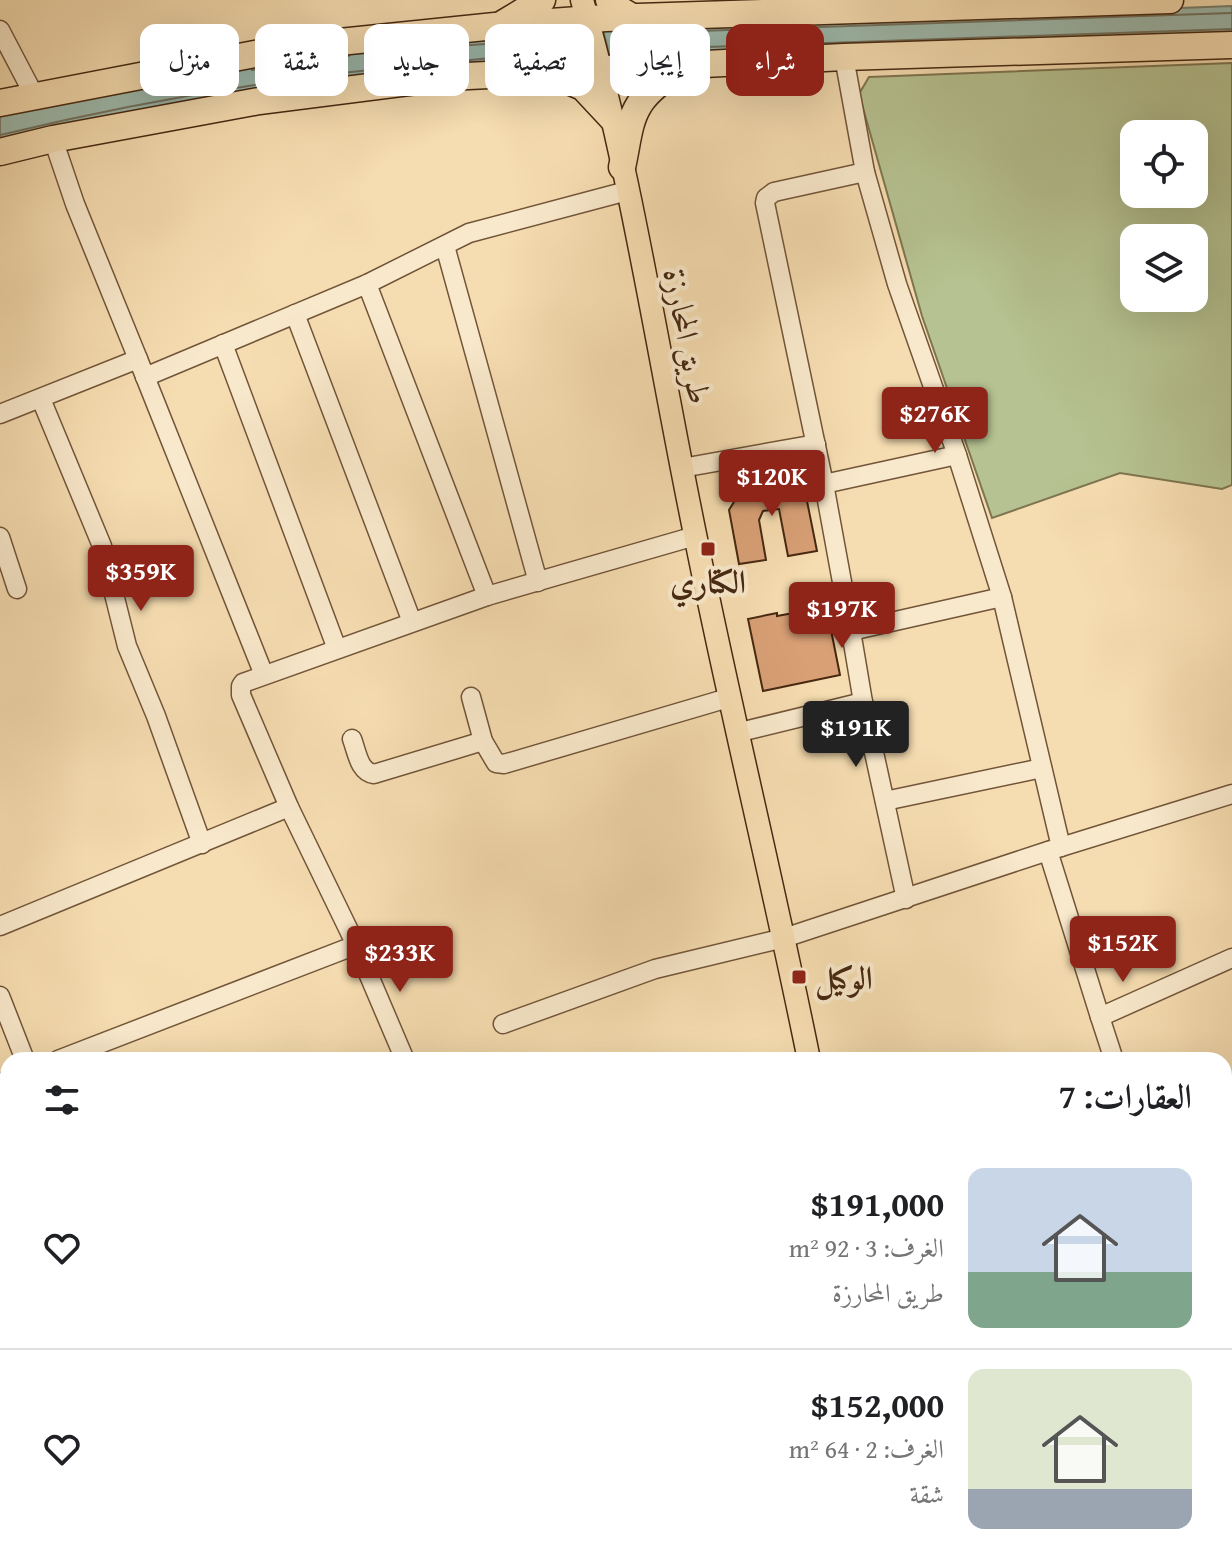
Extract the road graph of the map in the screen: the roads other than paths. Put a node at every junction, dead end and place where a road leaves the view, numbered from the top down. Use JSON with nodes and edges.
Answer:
{"nodes":[{"id":1,"x":542,"y":0,"type":"edge"},
{"id":2,"x":607,"y":0,"type":"edge"},
{"id":3,"x":1170,"y":0,"type":"edge"},
{"id":4,"x":587,"y":15,"type":"edge"},
{"id":5,"x":636,"y":17,"type":"junction"},
{"id":6,"x":500,"y":24,"type":"edge"},
{"id":7,"x":512,"y":24,"type":"edge"},
{"id":8,"x":485,"y":27,"type":"edge"},
{"id":9,"x":0,"y":30,"type":"edge"},
{"id":10,"x":1232,"y":45,"type":"edge"},
{"id":11,"x":844,"y":57,"type":"junction"},
{"id":12,"x":710,"y":64,"type":"edge"},
{"id":13,"x":594,"y":65,"type":"edge"},
{"id":14,"x":598,"y":65,"type":"junction"},
{"id":15,"x":610,"y":65,"type":"edge"},
{"id":16,"x":485,"y":75,"type":"edge"},
{"id":17,"x":34,"y":95,"type":"junction"},
{"id":18,"x":590,"y":96,"type":"edge"},
{"id":19,"x":645,"y":96,"type":"edge"},
{"id":20,"x":0,"y":103,"type":"edge"},
{"id":21,"x":615,"y":124,"type":"junction"},
{"id":22,"x":53,"y":139,"type":"junction"},
{"id":23,"x":0,"y":152,"type":"edge"},
{"id":24,"x":865,"y":172,"type":"junction"},
{"id":25,"x":624,"y":179,"type":"junction"},
{"id":26,"x":445,"y":246,"type":"junction"},
{"id":27,"x":367,"y":284,"type":"junction"},
{"id":28,"x":295,"y":314,"type":"junction"},
{"id":29,"x":223,"y":344,"type":"junction"},
{"id":30,"x":138,"y":359,"type":"junction"},
{"id":31,"x":145,"y":377,"type":"junction"},
{"id":32,"x":41,"y":399,"type":"junction"},
{"id":33,"x":0,"y":414,"type":"edge"},
{"id":34,"x":816,"y":444,"type":"junction"},
{"id":35,"x":957,"y":455,"type":"junction"},
{"id":36,"x":682,"y":468,"type":"junction"},
{"id":37,"x":824,"y":484,"type":"junction"},
{"id":38,"x":695,"y":536,"type":"junction"},
{"id":39,"x":0,"y":537,"type":"edge"},
{"id":40,"x":538,"y":582,"type":"junction"},
{"id":41,"x":17,"y":589,"type":"dead end"},
{"id":42,"x":487,"y":596,"type":"junction"},
{"id":43,"x":1002,"y":597,"type":"junction"},
{"id":44,"x":412,"y":622,"type":"junction"},
{"id":45,"x":851,"y":631,"type":"junction"},
{"id":46,"x":337,"y":649,"type":"junction"},
{"id":47,"x":264,"y":675,"type":"junction"},
{"id":48,"x":471,"y":697,"type":"dead end"},
{"id":49,"x":728,"y":698,"type":"junction"},
{"id":50,"x":863,"y":702,"type":"junction"},
{"id":51,"x":736,"y":733,"type":"junction"},
{"id":52,"x":352,"y":739,"type":"dead end"},
{"id":53,"x":483,"y":741,"type":"junction"},
{"id":54,"x":1042,"y":768,"type":"junction"},
{"id":55,"x":1232,"y":794,"type":"edge"},
{"id":56,"x":885,"y":801,"type":"junction"},
{"id":57,"x":289,"y":807,"type":"junction"},
{"id":58,"x":202,"y":844,"type":"junction"},
{"id":59,"x":1054,"y":849,"type":"junction"},
{"id":60,"x":906,"y":899,"type":"junction"},
{"id":61,"x":0,"y":926,"type":"edge"},
{"id":62,"x":784,"y":938,"type":"junction"},
{"id":63,"x":356,"y":945,"type":"junction"},
{"id":64,"x":1232,"y":958,"type":"edge"},
{"id":65,"x":0,"y":996,"type":"edge"},
{"id":66,"x":1100,"y":1017,"type":"junction"},
{"id":67,"x":503,"y":1024,"type":"dead end"},
{"id":68,"x":22,"y":1052,"type":"edge"},
{"id":69,"x":79,"y":1052,"type":"edge"},
{"id":70,"x":402,"y":1052,"type":"edge"},
{"id":71,"x":807,"y":1052,"type":"edge"},
{"id":72,"x":1111,"y":1052,"type":"edge"}],
"edges":[{"from":1,"to":6,"type":"highway"},
{"from":2,"to":5,"type":"main road"},
{"from":3,"to":5,"type":"highway"},
{"from":4,"to":5,"type":"highway"},
{"from":4,"to":7,"type":"highway"},
{"from":4,"to":14,"type":"main road","name":"طريق المحارزة"},
{"from":8,"to":17,"type":"highway"},
{"from":9,"to":17,"type":"street"},
{"from":10,"to":11,"type":"highway"},
{"from":11,"to":12,"type":"highway"},
{"from":11,"to":24,"type":"street"},
{"from":13,"to":14,"type":"highway"},
{"from":14,"to":15,"type":"highway"},
{"from":14,"to":21,"type":"main road","name":"طريق المحارزة"},
{"from":16,"to":22,"type":"highway"},
{"from":17,"to":20,"type":"highway"},
{"from":18,"to":21,"type":"main road"},
{"from":19,"to":25,"type":"highway"},
{"from":21,"to":25,"type":"main road","name":"طريق المحارزة"},
{"from":22,"to":23,"type":"highway"},
{"from":22,"to":30,"type":"street"},
{"from":24,"to":34,"type":"street"},
{"from":24,"to":35,"type":"street"},
{"from":25,"to":26,"type":"street"},
{"from":25,"to":36,"type":"main road","name":"طريق المحارزة"},
{"from":26,"to":27,"type":"street"},
{"from":26,"to":40,"type":"street"},
{"from":27,"to":28,"type":"street"},
{"from":27,"to":42,"type":"street"},
{"from":28,"to":29,"type":"street"},
{"from":28,"to":44,"type":"street"},
{"from":29,"to":31,"type":"street"},
{"from":29,"to":46,"type":"street"},
{"from":30,"to":31,"type":"street"},
{"from":30,"to":32,"type":"street"},
{"from":31,"to":47,"type":"street"},
{"from":32,"to":33,"type":"street"},
{"from":32,"to":58,"type":"street"},
{"from":34,"to":36,"type":"street"},
{"from":34,"to":37,"type":"street"},
{"from":35,"to":37,"type":"street"},
{"from":35,"to":43,"type":"street"},
{"from":36,"to":38,"type":"main road","name":"طريق المحارزة"},
{"from":37,"to":45,"type":"street"},
{"from":38,"to":40,"type":"street"},
{"from":38,"to":49,"type":"main road","name":"طريق المحارزة"},
{"from":39,"to":41,"type":"street"},
{"from":40,"to":42,"type":"street"},
{"from":42,"to":44,"type":"street"},
{"from":43,"to":45,"type":"street"},
{"from":43,"to":54,"type":"street"},
{"from":44,"to":46,"type":"street"},
{"from":45,"to":50,"type":"street"},
{"from":46,"to":47,"type":"street"},
{"from":47,"to":57,"type":"street"},
{"from":48,"to":53,"type":"street"},
{"from":49,"to":51,"type":"main road","name":"طريق المحارزة"},
{"from":49,"to":53,"type":"street"},
{"from":50,"to":51,"type":"street"},
{"from":50,"to":56,"type":"street"},
{"from":51,"to":62,"type":"main road","name":"طريق المحارزة"},
{"from":52,"to":53,"type":"street"},
{"from":54,"to":56,"type":"street"},
{"from":54,"to":59,"type":"street"},
{"from":55,"to":59,"type":"street"},
{"from":56,"to":60,"type":"street"},
{"from":57,"to":58,"type":"street"},
{"from":57,"to":63,"type":"street"},
{"from":58,"to":61,"type":"street"},
{"from":59,"to":60,"type":"street"},
{"from":59,"to":66,"type":"street"},
{"from":60,"to":62,"type":"street"},
{"from":62,"to":67,"type":"street"},
{"from":62,"to":71,"type":"main road","name":"طريق المحارزة"},
{"from":63,"to":69,"type":"street"},
{"from":63,"to":70,"type":"street"},
{"from":64,"to":66,"type":"street"},
{"from":65,"to":68,"type":"street"},
{"from":66,"to":72,"type":"street"}]}
